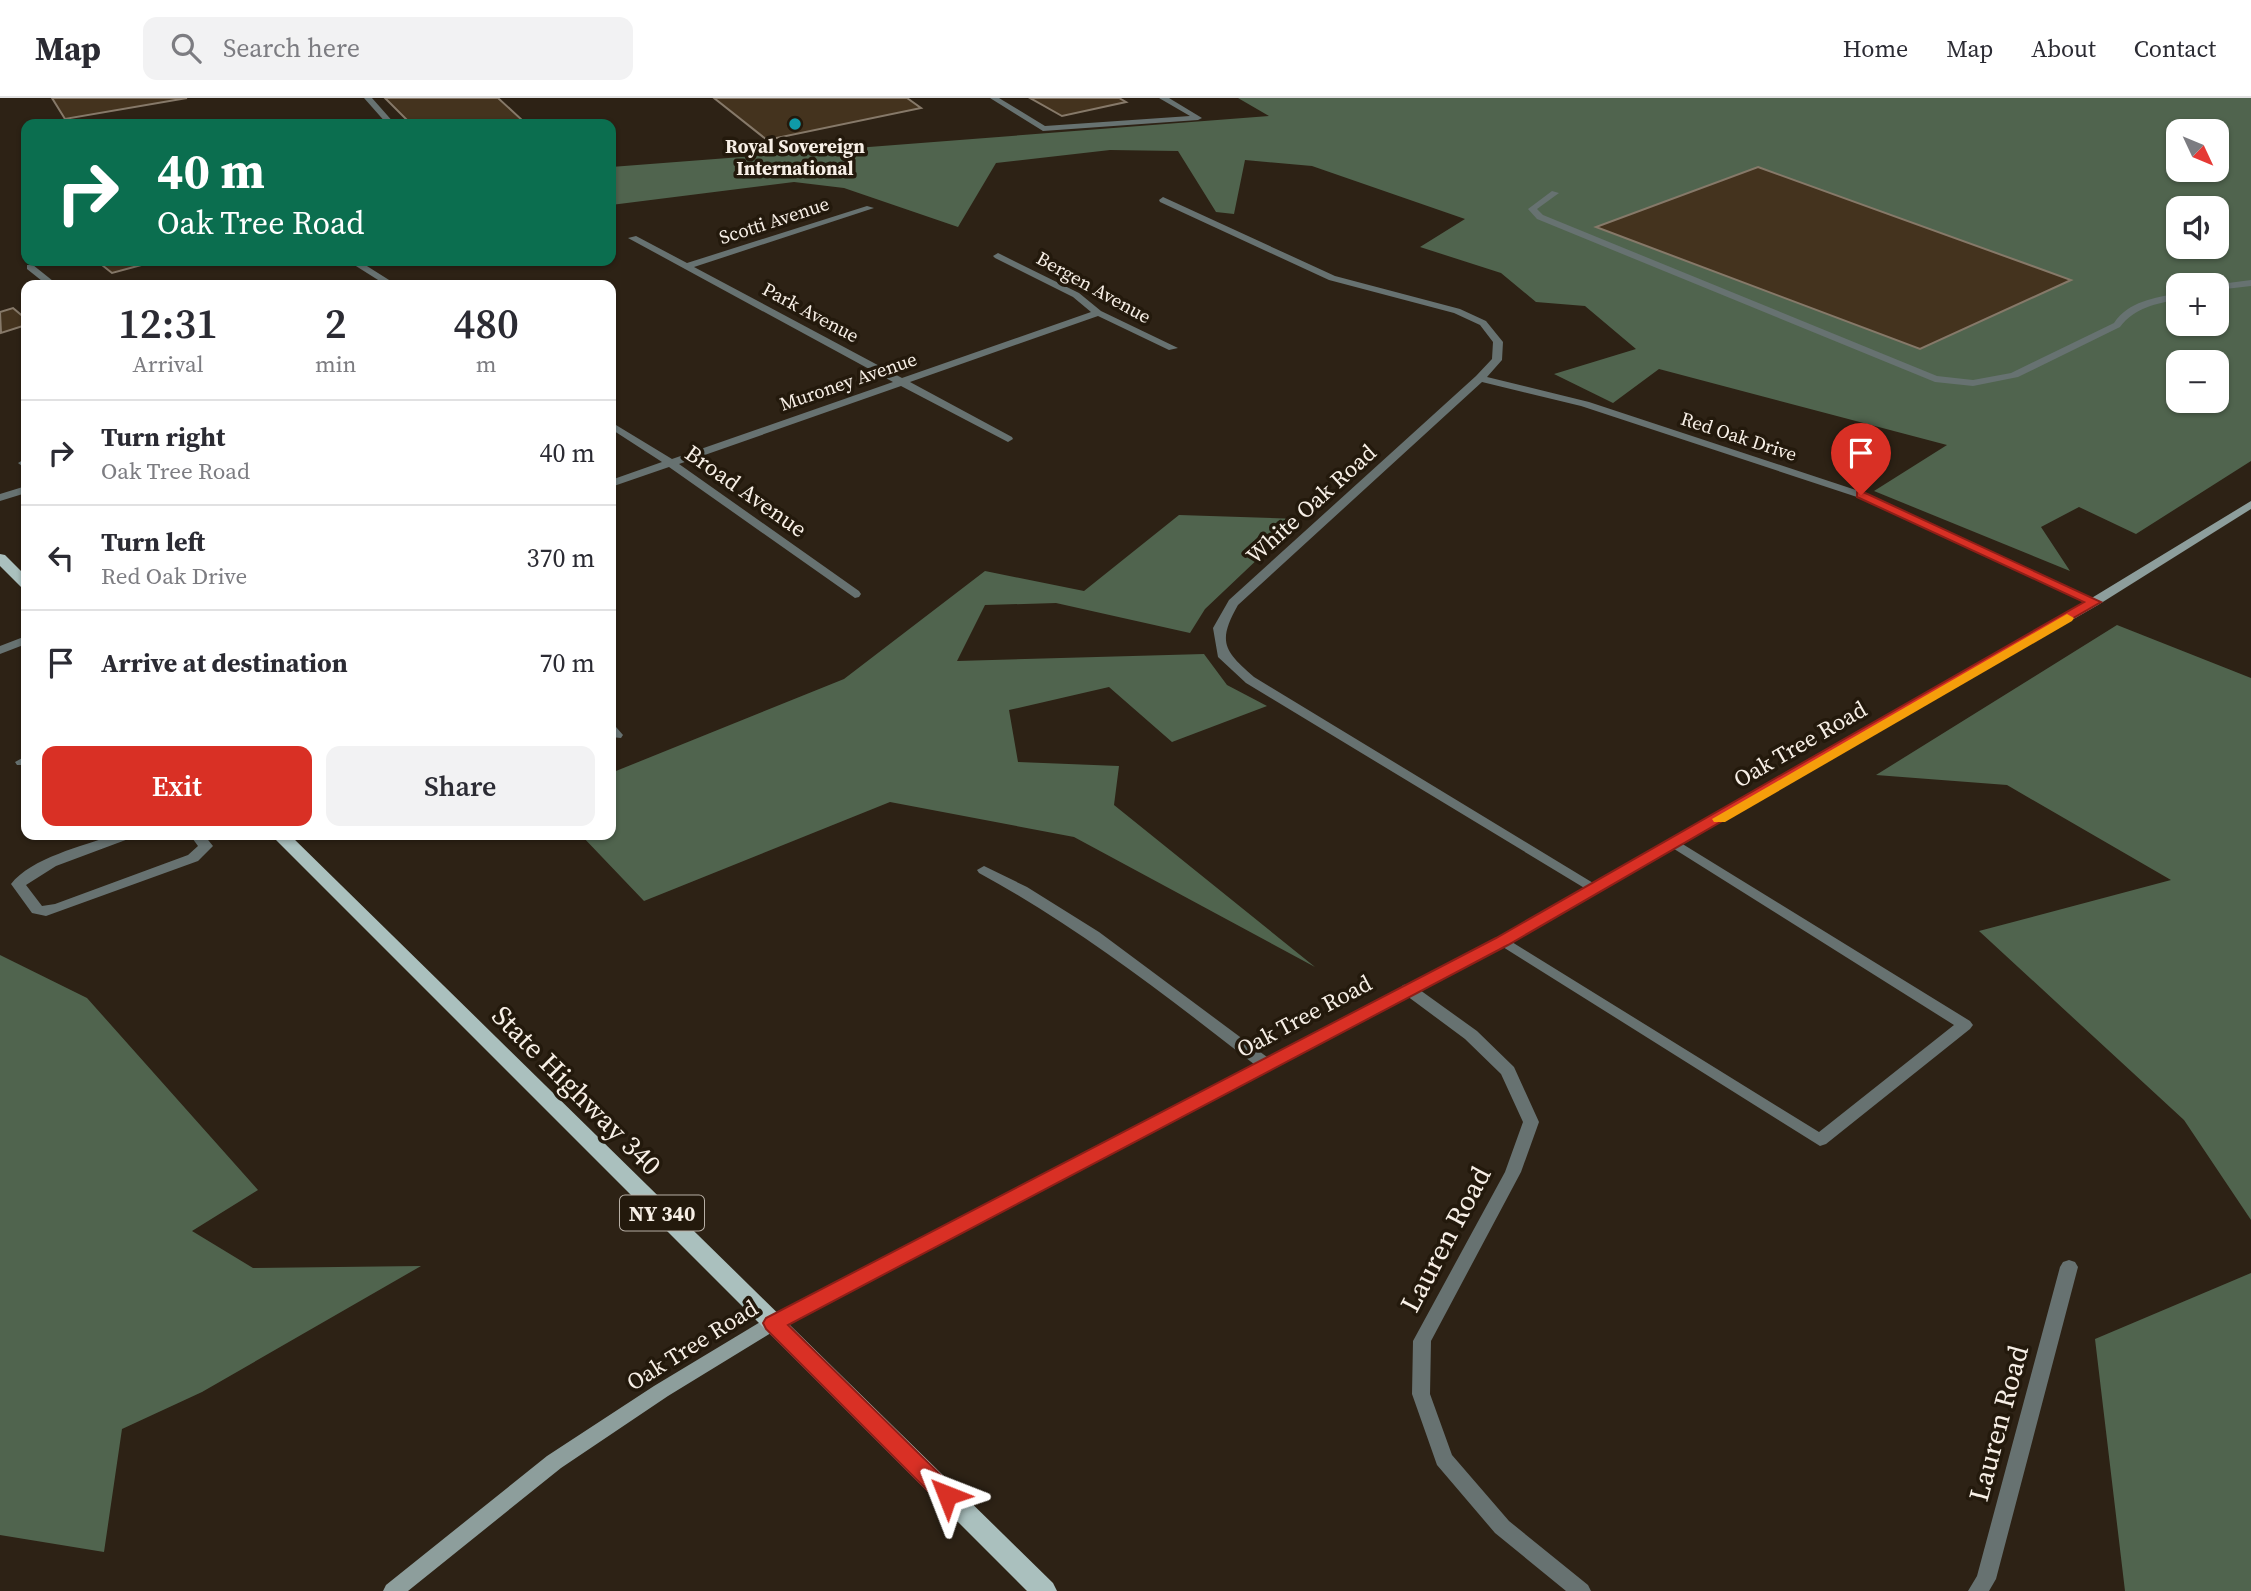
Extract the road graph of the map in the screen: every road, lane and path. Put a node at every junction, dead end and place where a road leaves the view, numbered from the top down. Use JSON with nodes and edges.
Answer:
{"nodes":[{"id":1,"x":368,"y":98,"type":"edge"},
{"id":2,"x":994,"y":98,"type":"edge"},
{"id":3,"x":1163,"y":98,"type":"edge"},
{"id":4,"x":387,"y":119,"type":"edge"},
{"id":5,"x":1555,"y":193,"type":"dead end"},
{"id":6,"x":1163,"y":200,"type":"dead end"},
{"id":7,"x":870,"y":208,"type":"dead end"},
{"id":8,"x":633,"y":238,"type":"dead end"},
{"id":9,"x":999,"y":256,"type":"dead end"},
{"id":10,"x":361,"y":266,"type":"edge"},
{"id":11,"x":688,"y":266,"type":"junction"},
{"id":12,"x":30,"y":267,"type":"dead end"},
{"id":13,"x":47,"y":280,"type":"edge"},
{"id":14,"x":384,"y":280,"type":"edge"},
{"id":15,"x":2251,"y":283,"type":"edge"},
{"id":16,"x":2229,"y":286,"type":"edge"},
{"id":17,"x":2166,"y":299,"type":"edge"},
{"id":18,"x":1098,"y":313,"type":"junction"},
{"id":19,"x":1173,"y":348,"type":"dead end"},
{"id":20,"x":1480,"y":379,"type":"junction"},
{"id":21,"x":903,"y":381,"type":"junction"},
{"id":22,"x":616,"y":428,"type":"edge"},
{"id":23,"x":1008,"y":439,"type":"dead end"},
{"id":24,"x":669,"y":462,"type":"junction"},
{"id":25,"x":616,"y":482,"type":"edge"},
{"id":26,"x":21,"y":491,"type":"edge"},
{"id":27,"x":0,"y":498,"type":"edge"},
{"id":28,"x":2251,"y":504,"type":"edge"},
{"id":29,"x":0,"y":558,"type":"edge"},
{"id":30,"x":21,"y":579,"type":"edge"},
{"id":31,"x":855,"y":594,"type":"dead end"},
{"id":32,"x":2094,"y":602,"type":"junction"},
{"id":33,"x":21,"y":642,"type":"edge"},
{"id":34,"x":0,"y":650,"type":"edge"},
{"id":35,"x":113,"y":840,"type":"edge"},
{"id":36,"x":201,"y":840,"type":"edge"},
{"id":37,"x":285,"y":840,"type":"edge"},
{"id":38,"x":1675,"y":844,"type":"junction"},
{"id":39,"x":984,"y":870,"type":"dead end"},
{"id":40,"x":1596,"y":889,"type":"junction"},
{"id":41,"x":1502,"y":942,"type":"junction"},
{"id":42,"x":1408,"y":989,"type":"junction"},
{"id":43,"x":1265,"y":1064,"type":"junction"},
{"id":44,"x":2069,"y":1267,"type":"dead end"},
{"id":45,"x":773,"y":1323,"type":"junction"},
{"id":46,"x":393,"y":1591,"type":"edge"},
{"id":47,"x":1044,"y":1591,"type":"edge"},
{"id":48,"x":1581,"y":1591,"type":"edge"},
{"id":49,"x":1978,"y":1591,"type":"edge"}],
"edges":[{"from":1,"to":4,"type":"street"},
{"from":2,"to":3,"type":"street"},
{"from":5,"to":17,"type":"street"},
{"from":6,"to":20,"type":"street","name":"White Oak Road"},
{"from":7,"to":11,"type":"street","name":"Scotti Avenue"},
{"from":8,"to":11,"type":"street","name":"Park Avenue"},
{"from":9,"to":18,"type":"street","name":"Bergen Avenue"},
{"from":10,"to":14,"type":"street"},
{"from":11,"to":21,"type":"street","name":"Park Avenue"},
{"from":12,"to":13,"type":"street"},
{"from":15,"to":16,"type":"street"},
{"from":18,"to":19,"type":"street","name":"Bergen Avenue"},
{"from":18,"to":21,"type":"street","name":"Muroney Avenue"},
{"from":20,"to":32,"type":"street","name":"Red Oak Drive"},
{"from":20,"to":40,"type":"street","name":"White Oak Road"},
{"from":21,"to":23,"type":"street","name":"Park Avenue"},
{"from":21,"to":24,"type":"street","name":"Muroney Avenue"},
{"from":22,"to":24,"type":"street","name":"Broad Avenue"},
{"from":24,"to":25,"type":"street","name":"Muroney Avenue"},
{"from":24,"to":31,"type":"street","name":"Broad Avenue"},
{"from":26,"to":27,"type":"street"},
{"from":28,"to":32,"type":"street","name":"Oak Tree Road"},
{"from":29,"to":30,"type":"main road"},
{"from":32,"to":38,"type":"street","name":"Oak Tree Road"},
{"from":33,"to":34,"type":"street"},
{"from":35,"to":36,"type":"street"},
{"from":37,"to":45,"type":"main road","name":"State Highway 340","number":"NY 340"},
{"from":38,"to":40,"type":"street","name":"Oak Tree Road"},
{"from":38,"to":41,"type":"street"},
{"from":39,"to":43,"type":"street"},
{"from":40,"to":41,"type":"street","name":"Oak Tree Road"},
{"from":41,"to":42,"type":"street","name":"Oak Tree Road"},
{"from":42,"to":43,"type":"street","name":"Oak Tree Road"},
{"from":42,"to":48,"type":"street","name":"Lauren Road"},
{"from":43,"to":45,"type":"street","name":"Oak Tree Road"},
{"from":44,"to":49,"type":"street","name":"Lauren Road"},
{"from":45,"to":46,"type":"street","name":"Oak Tree Road"},
{"from":45,"to":47,"type":"main road","name":"State Highway 340","number":"NY 340"}]}
